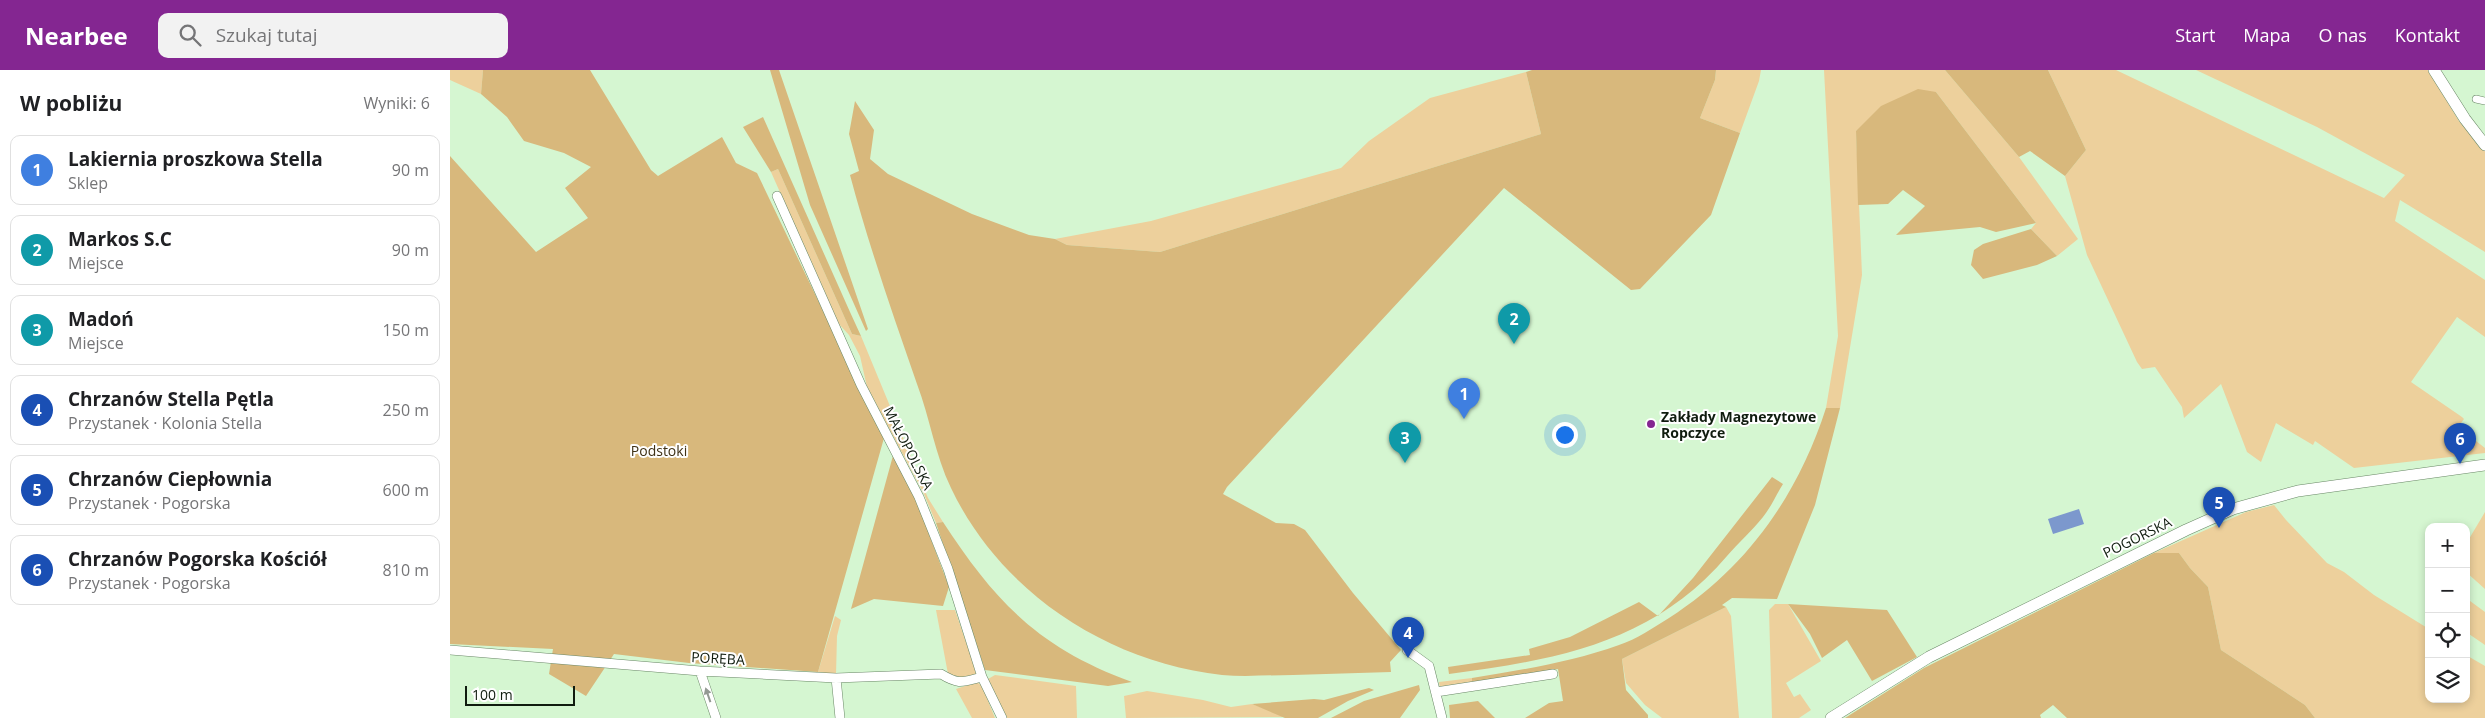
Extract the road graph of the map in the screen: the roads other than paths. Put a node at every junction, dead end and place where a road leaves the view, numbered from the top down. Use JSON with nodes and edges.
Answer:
{"nodes":[{"id":1,"x":2434,"y":70,"type":"edge"},
{"id":2,"x":2476,"y":99,"type":"dead end"},
{"id":3,"x":2485,"y":101,"type":"edge"},
{"id":4,"x":2485,"y":145,"type":"edge"},
{"id":5,"x":777,"y":196,"type":"dead end"},
{"id":6,"x":2485,"y":465,"type":"edge"},
{"id":7,"x":450,"y":650,"type":"edge"},
{"id":8,"x":1407,"y":650,"type":"dead end"},
{"id":9,"x":700,"y":671,"type":"junction"},
{"id":10,"x":1553,"y":674,"type":"dead end"},
{"id":11,"x":982,"y":677,"type":"junction"},
{"id":12,"x":836,"y":678,"type":"junction"},
{"id":13,"x":1436,"y":692,"type":"junction"},
{"id":14,"x":716,"y":718,"type":"edge"},
{"id":15,"x":840,"y":718,"type":"edge"},
{"id":16,"x":1002,"y":718,"type":"edge"},
{"id":17,"x":1442,"y":718,"type":"edge"},
{"id":18,"x":1830,"y":718,"type":"edge"}],
"edges":[{"from":1,"to":4,"type":"street"},
{"from":2,"to":3,"type":"street"},
{"from":5,"to":11,"type":"street","name":"MAŁOPOLSKA"},
{"from":6,"to":18,"type":"street","name":"POGORSKA"},
{"from":7,"to":9,"type":"street","name":"PORĘBA"},
{"from":8,"to":13,"type":"street"},
{"from":9,"to":12,"type":"street","name":"PORĘBA"},
{"from":14,"to":9,"type":"street","one_way":true},
{"from":10,"to":13,"type":"street"},
{"from":11,"to":12,"type":"street","name":"PORĘBA"},
{"from":11,"to":16,"type":"street","name":"MAŁOPOLSKA"},
{"from":12,"to":15,"type":"street"},
{"from":13,"to":17,"type":"street"}]}
